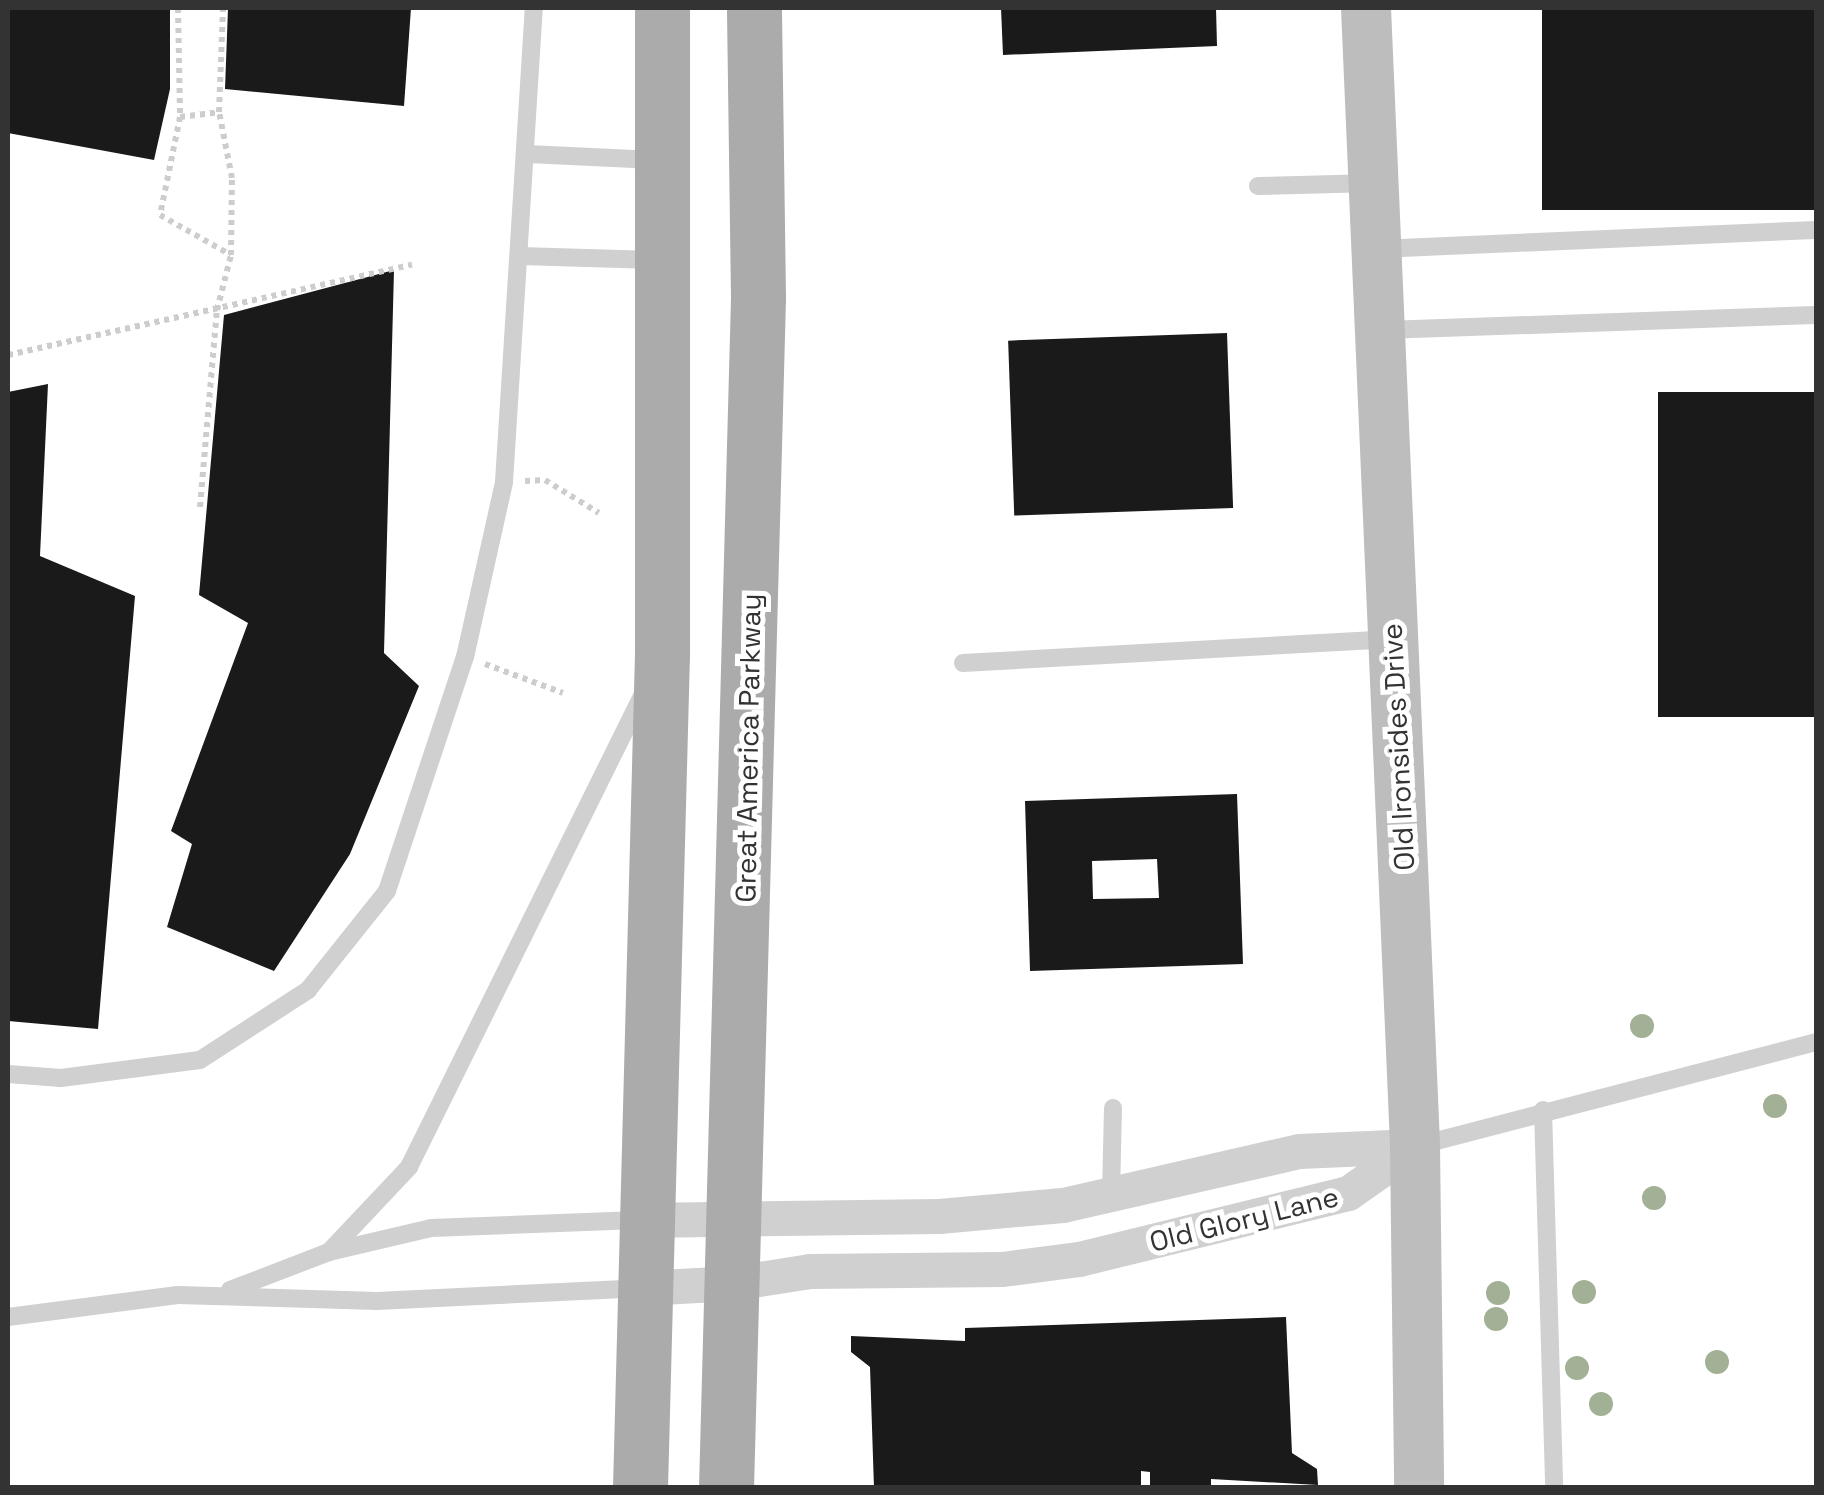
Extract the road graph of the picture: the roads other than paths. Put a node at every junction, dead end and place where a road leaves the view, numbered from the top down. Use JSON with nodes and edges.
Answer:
{"nodes":[{"id":1,"x":534,"y":8,"type":"edge"},
{"id":2,"x":662,"y":8,"type":"edge"},
{"id":3,"x":754,"y":8,"type":"edge"},
{"id":4,"x":1366,"y":8,"type":"edge"},
{"id":5,"x":528,"y":154,"type":"junction"},
{"id":6,"x":666,"y":160,"type":"junction"},
{"id":7,"x":1373,"y":183,"type":"junction"},
{"id":8,"x":1258,"y":186,"type":"dead end"},
{"id":9,"x":1816,"y":230,"type":"edge"},
{"id":10,"x":1378,"y":249,"type":"junction"},
{"id":11,"x":520,"y":256,"type":"junction"},
{"id":12,"x":666,"y":260,"type":"junction"},
{"id":13,"x":1816,"y":315,"type":"edge"},
{"id":14,"x":1379,"y":330,"type":"junction"},
{"id":15,"x":1393,"y":639,"type":"junction"},
{"id":16,"x":662,"y":656,"type":"junction"},
{"id":17,"x":963,"y":664,"type":"dead end"},
{"id":18,"x":1816,"y":1042,"type":"edge"},
{"id":19,"x":8,"y":1074,"type":"edge"},
{"id":20,"x":1113,"y":1108,"type":"dead end"},
{"id":21,"x":1544,"y":1110,"type":"junction"},
{"id":22,"x":1415,"y":1146,"type":"junction"},
{"id":23,"x":1111,"y":1196,"type":"junction"},
{"id":24,"x":737,"y":1219,"type":"junction"},
{"id":25,"x":644,"y":1220,"type":"junction"},
{"id":26,"x":329,"y":1252,"type":"junction"},
{"id":27,"x":734,"y":1284,"type":"junction"},
{"id":28,"x":644,"y":1288,"type":"junction"},
{"id":29,"x":220,"y":1293,"type":"junction"},
{"id":30,"x":8,"y":1317,"type":"edge"},
{"id":31,"x":640,"y":1488,"type":"edge"},
{"id":32,"x":726,"y":1488,"type":"edge"},
{"id":33,"x":1418,"y":1488,"type":"edge"},
{"id":34,"x":1554,"y":1488,"type":"edge"}],
"edges":[{"from":1,"to":5,"type":"lane"},
{"from":2,"to":6,"type":"main road"},
{"from":3,"to":24,"type":"main road","name":"Great America Parkway"},
{"from":4,"to":7,"type":"street","name":"Old Ironsides Drive"},
{"from":5,"to":6,"type":"lane"},
{"from":5,"to":11,"type":"lane"},
{"from":6,"to":12,"type":"main road"},
{"from":7,"to":8,"type":"lane"},
{"from":7,"to":10,"type":"street","name":"Old Ironsides Drive"},
{"from":9,"to":10,"type":"lane"},
{"from":10,"to":14,"type":"street","name":"Old Ironsides Drive"},
{"from":11,"to":12,"type":"lane"},
{"from":11,"to":19,"type":"lane"},
{"from":12,"to":16,"type":"main road"},
{"from":13,"to":14,"type":"lane"},
{"from":14,"to":15,"type":"street","name":"Old Ironsides Drive"},
{"from":15,"to":17,"type":"lane"},
{"from":15,"to":22,"type":"street","name":"Old Ironsides Drive"},
{"from":16,"to":25,"type":"main road"},
{"from":16,"to":26,"type":"lane"},
{"from":18,"to":21,"type":"lane"},
{"from":20,"to":23,"type":"lane"},
{"from":21,"to":22,"type":"lane"},
{"from":21,"to":34,"type":"lane"},
{"from":22,"to":23,"type":"street","name":"Old Glory Lane"},
{"from":22,"to":27,"type":"street","name":"Old Glory Lane"},
{"from":22,"to":33,"type":"street","name":"Old Ironsides Drive"},
{"from":23,"to":24,"type":"street","name":"Old Glory Lane"},
{"from":24,"to":25,"type":"street","name":"Old Glory Lane"},
{"from":24,"to":27,"type":"main road","name":"Great America Parkway"},
{"from":25,"to":26,"type":"lane"},
{"from":25,"to":28,"type":"main road"},
{"from":26,"to":29,"type":"lane"},
{"from":27,"to":28,"type":"street","name":"Old Glory Lane"},
{"from":27,"to":32,"type":"main road","name":"Great America Parkway"},
{"from":28,"to":29,"type":"lane"},
{"from":28,"to":31,"type":"main road"},
{"from":29,"to":30,"type":"lane"}]}
